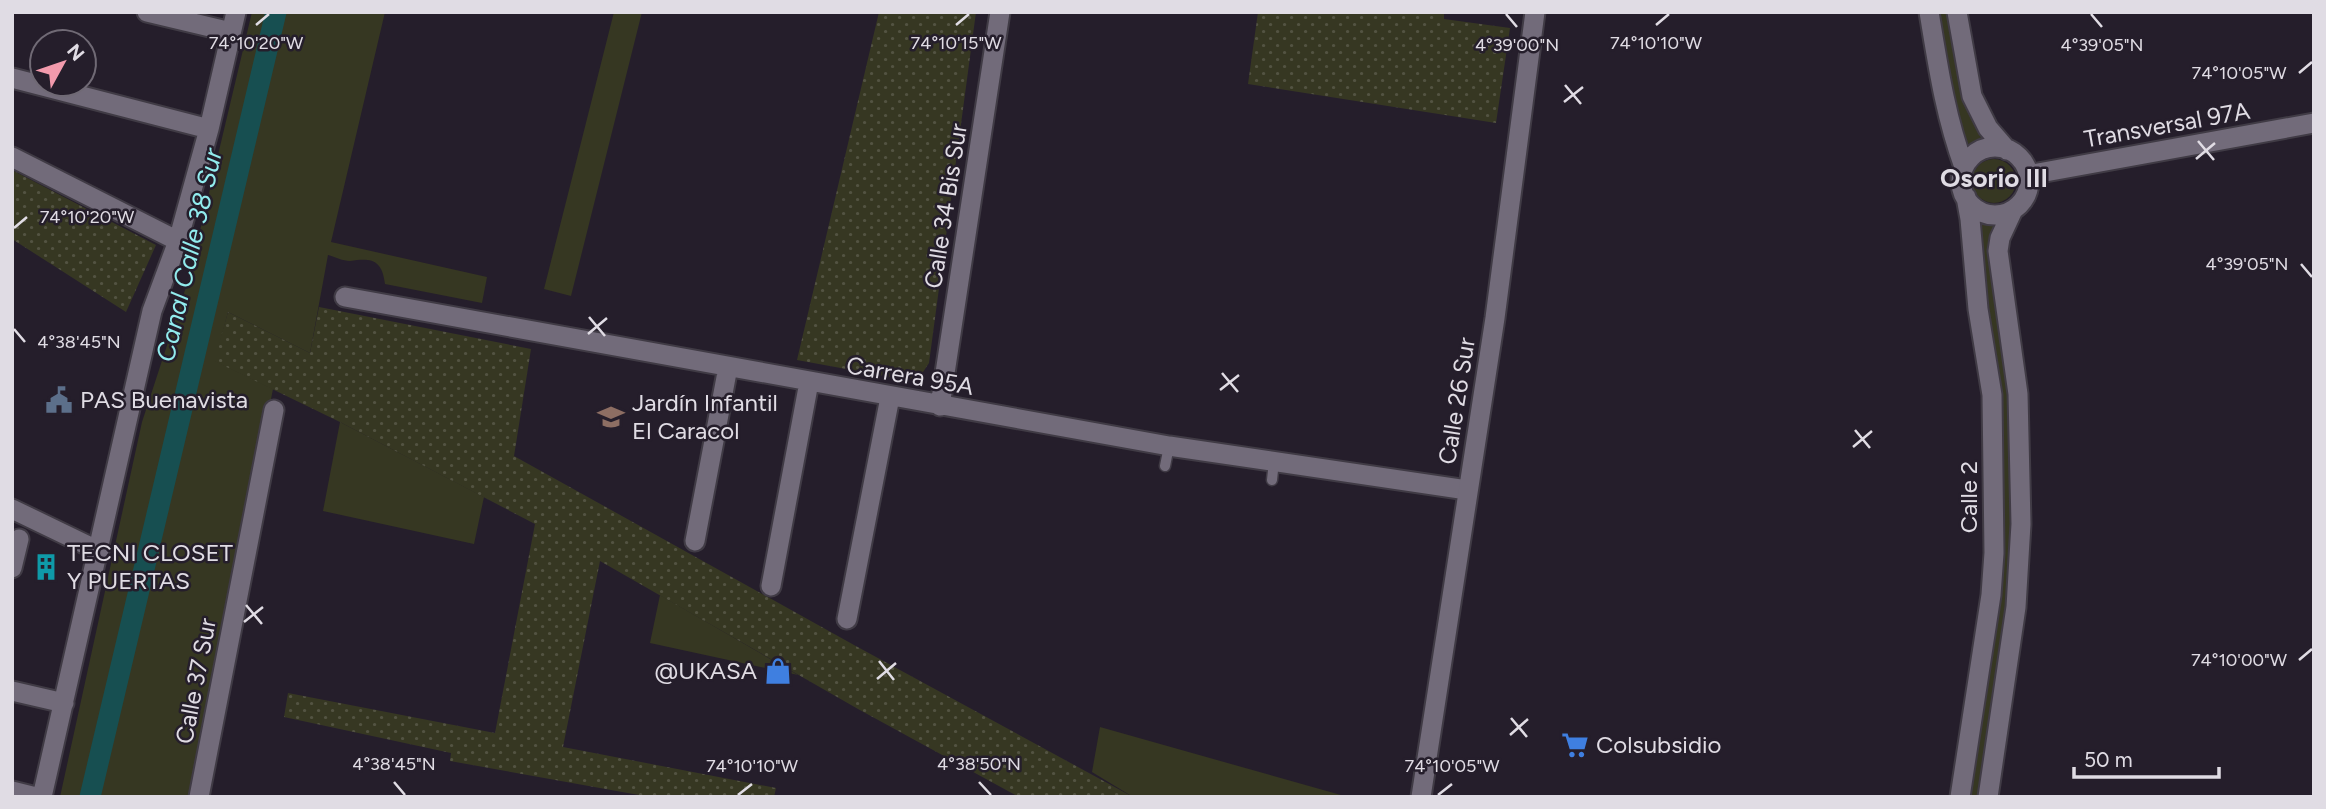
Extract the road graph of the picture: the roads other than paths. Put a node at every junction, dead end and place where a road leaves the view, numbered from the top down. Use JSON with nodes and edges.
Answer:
{"nodes":[{"id":1,"x":147,"y":12,"type":"edge"},
{"id":2,"x":236,"y":12,"type":"edge"},
{"id":3,"x":1000,"y":12,"type":"edge"},
{"id":4,"x":1535,"y":12,"type":"edge"},
{"id":5,"x":1929,"y":12,"type":"edge"},
{"id":6,"x":1957,"y":12,"type":"edge"},
{"id":7,"x":231,"y":32,"type":"junction"},
{"id":8,"x":12,"y":78,"type":"edge"},
{"id":9,"x":2314,"y":123,"type":"edge"},
{"id":10,"x":209,"y":129,"type":"junction"},
{"id":11,"x":2007,"y":150,"type":"junction"},
{"id":12,"x":12,"y":157,"type":"edge"},
{"id":13,"x":1964,"y":167,"type":"junction"},
{"id":14,"x":2028,"y":175,"type":"junction"},
{"id":15,"x":1966,"y":197,"type":"junction"},
{"id":16,"x":2013,"y":209,"type":"junction"},
{"id":17,"x":178,"y":242,"type":"junction"},
{"id":18,"x":345,"y":297,"type":"dead end"},
{"id":19,"x":728,"y":367,"type":"junction"},
{"id":20,"x":809,"y":382,"type":"junction"},
{"id":21,"x":890,"y":397,"type":"junction"},
{"id":22,"x":940,"y":406,"type":"junction"},
{"id":23,"x":274,"y":410,"type":"dead end"},
{"id":24,"x":1169,"y":446,"type":"junction"},
{"id":25,"x":1165,"y":466,"type":"dead end"},
{"id":26,"x":1467,"y":490,"type":"junction"},
{"id":27,"x":12,"y":509,"type":"edge"},
{"id":28,"x":19,"y":539,"type":"dead end"},
{"id":29,"x":695,"y":541,"type":"dead end"},
{"id":30,"x":99,"y":551,"type":"junction"},
{"id":31,"x":12,"y":568,"type":"edge"},
{"id":32,"x":771,"y":586,"type":"dead end"},
{"id":33,"x":847,"y":619,"type":"dead end"},
{"id":34,"x":12,"y":691,"type":"edge"},
{"id":35,"x":64,"y":703,"type":"junction"},
{"id":36,"x":12,"y":791,"type":"edge"},
{"id":37,"x":36,"y":797,"type":"edge"},
{"id":38,"x":42,"y":797,"type":"edge"},
{"id":39,"x":199,"y":797,"type":"edge"},
{"id":40,"x":1421,"y":797,"type":"edge"},
{"id":41,"x":1960,"y":797,"type":"edge"},
{"id":42,"x":1988,"y":797,"type":"edge"}],
"edges":[{"from":1,"to":7,"type":"street"},
{"from":2,"to":7,"type":"street"},
{"from":3,"to":22,"type":"street","name":"Calle 34 Bis Sur"},
{"from":4,"to":26,"type":"street","name":"Calle 26 Sur"},
{"from":5,"to":13,"type":"street"},
{"from":6,"to":11,"type":"street"},
{"from":7,"to":10,"type":"street"},
{"from":8,"to":10,"type":"street"},
{"from":9,"to":14,"type":"street","name":"Transversal 97A"},
{"from":10,"to":17,"type":"street"},
{"from":11,"to":13,"type":"street"},
{"from":11,"to":14,"type":"street"},
{"from":12,"to":17,"type":"street"},
{"from":13,"to":15,"type":"street"},
{"from":14,"to":16,"type":"street"},
{"from":15,"to":16,"type":"street"},
{"from":15,"to":41,"type":"street","name":"Calle 2"},
{"from":16,"to":42,"type":"street","name":"Calle 2"},
{"from":17,"to":30,"type":"street"},
{"from":18,"to":19,"type":"street","name":"Carrera 95A"},
{"from":19,"to":20,"type":"street","name":"Carrera 95A"},
{"from":19,"to":29,"type":"street"},
{"from":20,"to":21,"type":"street","name":"Carrera 95A"},
{"from":20,"to":32,"type":"street"},
{"from":21,"to":22,"type":"street","name":"Carrera 95A"},
{"from":21,"to":33,"type":"street"},
{"from":22,"to":24,"type":"street","name":"Carrera 95A"},
{"from":23,"to":39,"type":"street","name":"Calle 37 Sur"},
{"from":24,"to":25,"type":"lane"},
{"from":24,"to":26,"type":"street","name":"Carrera 95A"},
{"from":26,"to":40,"type":"street","name":"Calle 26 Sur"},
{"from":27,"to":30,"type":"street"},
{"from":28,"to":31,"type":"street"},
{"from":30,"to":35,"type":"street"},
{"from":34,"to":35,"type":"street"},
{"from":35,"to":38,"type":"street"},
{"from":36,"to":37,"type":"street"}]}
